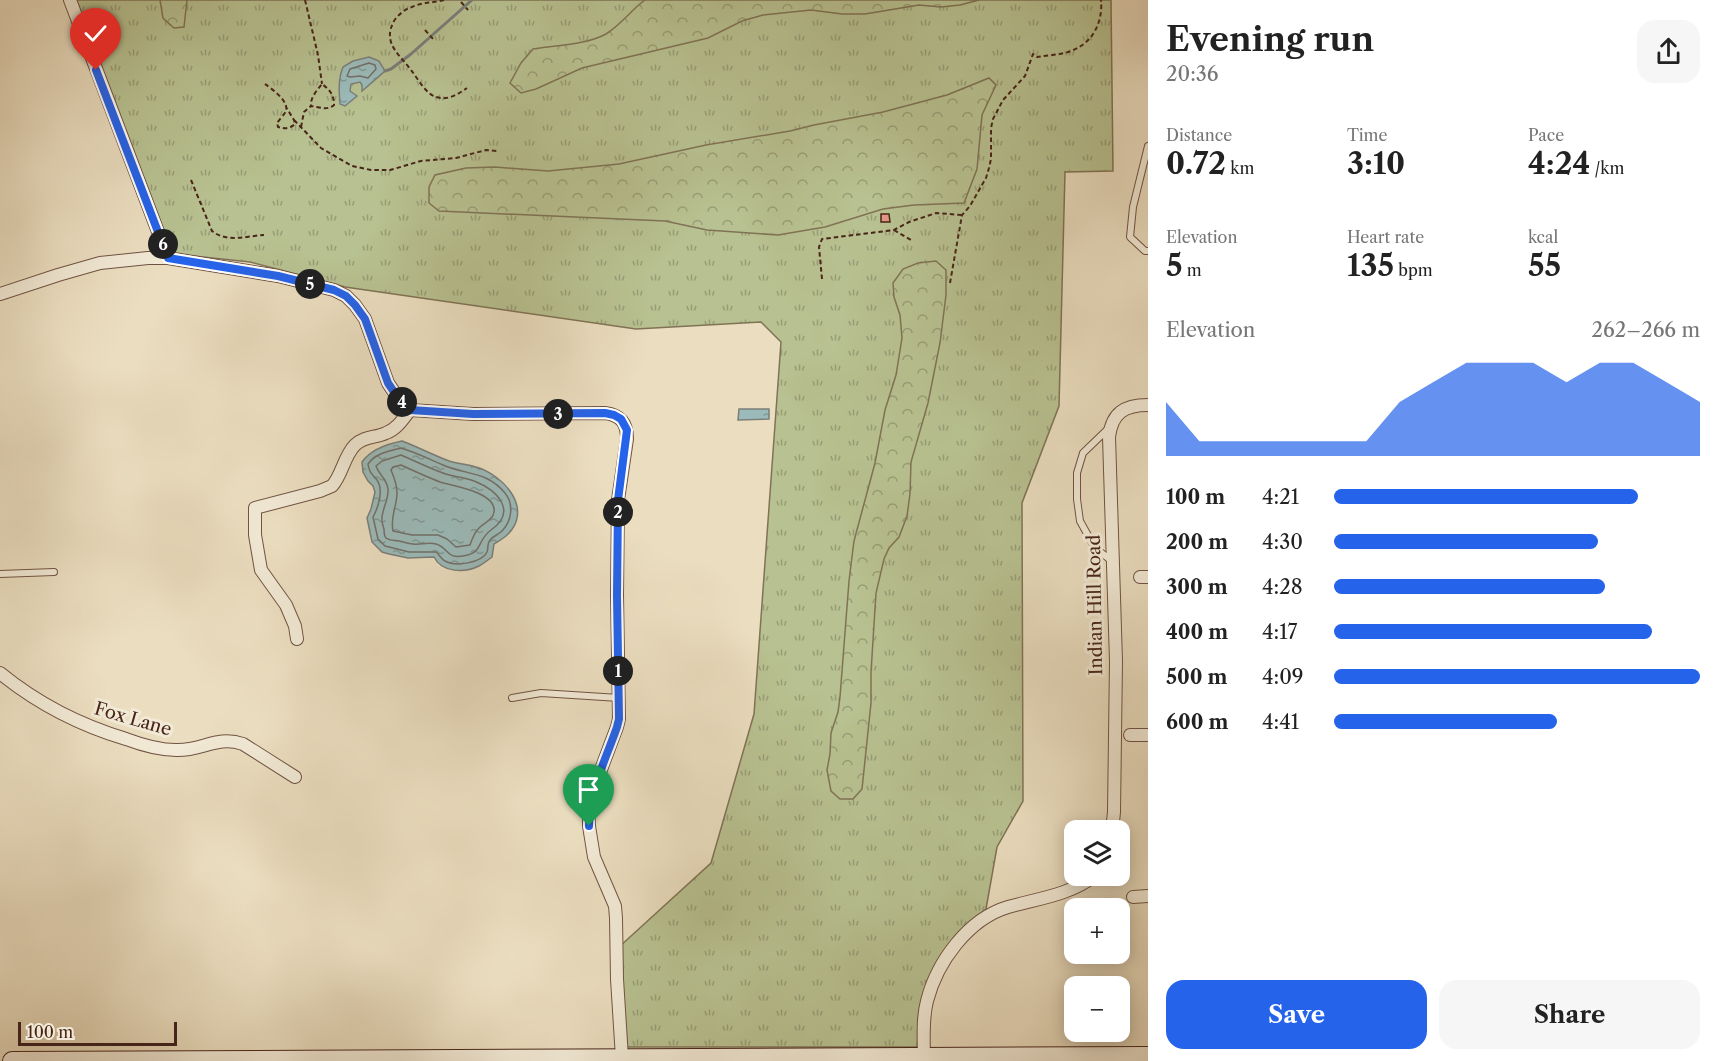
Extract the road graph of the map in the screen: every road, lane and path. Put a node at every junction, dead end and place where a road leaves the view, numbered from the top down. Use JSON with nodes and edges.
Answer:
{"nodes":[{"id":1,"x":70,"y":0,"type":"edge"},
{"id":2,"x":305,"y":0,"type":"edge"},
{"id":3,"x":444,"y":0,"type":"edge"},
{"id":4,"x":1101,"y":0,"type":"edge"},
{"id":5,"x":461,"y":2,"type":"dead end"},
{"id":6,"x":468,"y":10,"type":"dead end"},
{"id":7,"x":425,"y":30,"type":"dead end"},
{"id":8,"x":434,"y":40,"type":"dead end"},
{"id":9,"x":265,"y":84,"type":"dead end"},
{"id":10,"x":322,"y":84,"type":"junction"},
{"id":11,"x":466,"y":88,"type":"dead end"},
{"id":12,"x":311,"y":106,"type":"junction"},
{"id":13,"x":286,"y":107,"type":"junction"},
{"id":14,"x":294,"y":120,"type":"junction"},
{"id":15,"x":301,"y":127,"type":"junction"},
{"id":16,"x":1148,"y":146,"type":"edge"},
{"id":17,"x":497,"y":151,"type":"dead end"},
{"id":18,"x":191,"y":180,"type":"dead end"},
{"id":19,"x":962,"y":215,"type":"junction"},
{"id":20,"x":894,"y":230,"type":"junction"},
{"id":21,"x":264,"y":235,"type":"dead end"},
{"id":22,"x":911,"y":240,"type":"dead end"},
{"id":23,"x":1148,"y":251,"type":"edge"},
{"id":24,"x":168,"y":258,"type":"junction"},
{"id":25,"x":822,"y":279,"type":"dead end"},
{"id":26,"x":950,"y":283,"type":"dead end"},
{"id":27,"x":0,"y":294,"type":"edge"},
{"id":28,"x":1148,"y":405,"type":"edge"},
{"id":29,"x":410,"y":410,"type":"junction"},
{"id":30,"x":1110,"y":427,"type":"junction"},
{"id":31,"x":1113,"y":562,"type":"junction"},
{"id":32,"x":54,"y":572,"type":"dead end"},
{"id":33,"x":0,"y":574,"type":"edge"},
{"id":34,"x":297,"y":639,"type":"dead end"},
{"id":35,"x":0,"y":673,"type":"edge"},
{"id":36,"x":512,"y":698,"type":"dead end"},
{"id":37,"x":619,"y":698,"type":"junction"},
{"id":38,"x":1130,"y":735,"type":"dead end"},
{"id":39,"x":1148,"y":735,"type":"edge"},
{"id":40,"x":295,"y":777,"type":"dead end"},
{"id":41,"x":1113,"y":820,"type":"edge"},
{"id":42,"x":1078,"y":886,"type":"edge"},
{"id":43,"x":1148,"y":896,"type":"edge"},
{"id":44,"x":1133,"y":897,"type":"dead end"},
{"id":45,"x":1148,"y":1056,"type":"edge"},
{"id":46,"x":621,"y":1058,"type":"junction"},
{"id":47,"x":651,"y":1059,"type":"edge"},
{"id":48,"x":924,"y":1059,"type":"edge"},
{"id":49,"x":517,"y":1060,"type":"edge"},
{"id":50,"x":12,"y":1061,"type":"edge"},
{"id":51,"x":150,"y":1061,"type":"edge"}],
"edges":[{"from":1,"to":24,"type":"street"},
{"from":2,"to":10,"type":"path"},
{"from":3,"to":11,"type":"path"},
{"from":4,"to":19,"type":"path"},
{"from":5,"to":6,"type":"path"},
{"from":7,"to":8,"type":"path"},
{"from":9,"to":13,"type":"path"},
{"from":10,"to":12,"type":"path"},
{"from":10,"to":12,"type":"path"},
{"from":12,"to":15,"type":"path"},
{"from":13,"to":14,"type":"path"},
{"from":13,"to":14,"type":"path"},
{"from":14,"to":15,"type":"path"},
{"from":15,"to":17,"type":"path"},
{"from":16,"to":23,"type":"lane"},
{"from":18,"to":21,"type":"path"},
{"from":19,"to":20,"type":"path"},
{"from":19,"to":26,"type":"path"},
{"from":20,"to":22,"type":"path"},
{"from":20,"to":25,"type":"path"},
{"from":24,"to":27,"type":"street"},
{"from":24,"to":29,"type":"street"},
{"from":28,"to":30,"type":"street"},
{"from":29,"to":34,"type":"street"},
{"from":29,"to":37,"type":"street"},
{"from":30,"to":31,"type":"street","name":"Indian Hill Road"},
{"from":30,"to":31,"type":"lane"},
{"from":31,"to":41,"type":"street","name":"Indian Hill Road"},
{"from":32,"to":33,"type":"lane"},
{"from":35,"to":40,"type":"street","name":"Fox Lane"},
{"from":36,"to":37,"type":"lane"},
{"from":37,"to":46,"type":"street"},
{"from":38,"to":39,"type":"street"},
{"from":42,"to":48,"type":"street"},
{"from":43,"to":44,"type":"street"},
{"from":45,"to":48,"type":"street"},
{"from":46,"to":47,"type":"street"},
{"from":46,"to":49,"type":"street"},
{"from":47,"to":48,"type":"street"},
{"from":49,"to":51,"type":"street"},
{"from":50,"to":51,"type":"street"}]}
